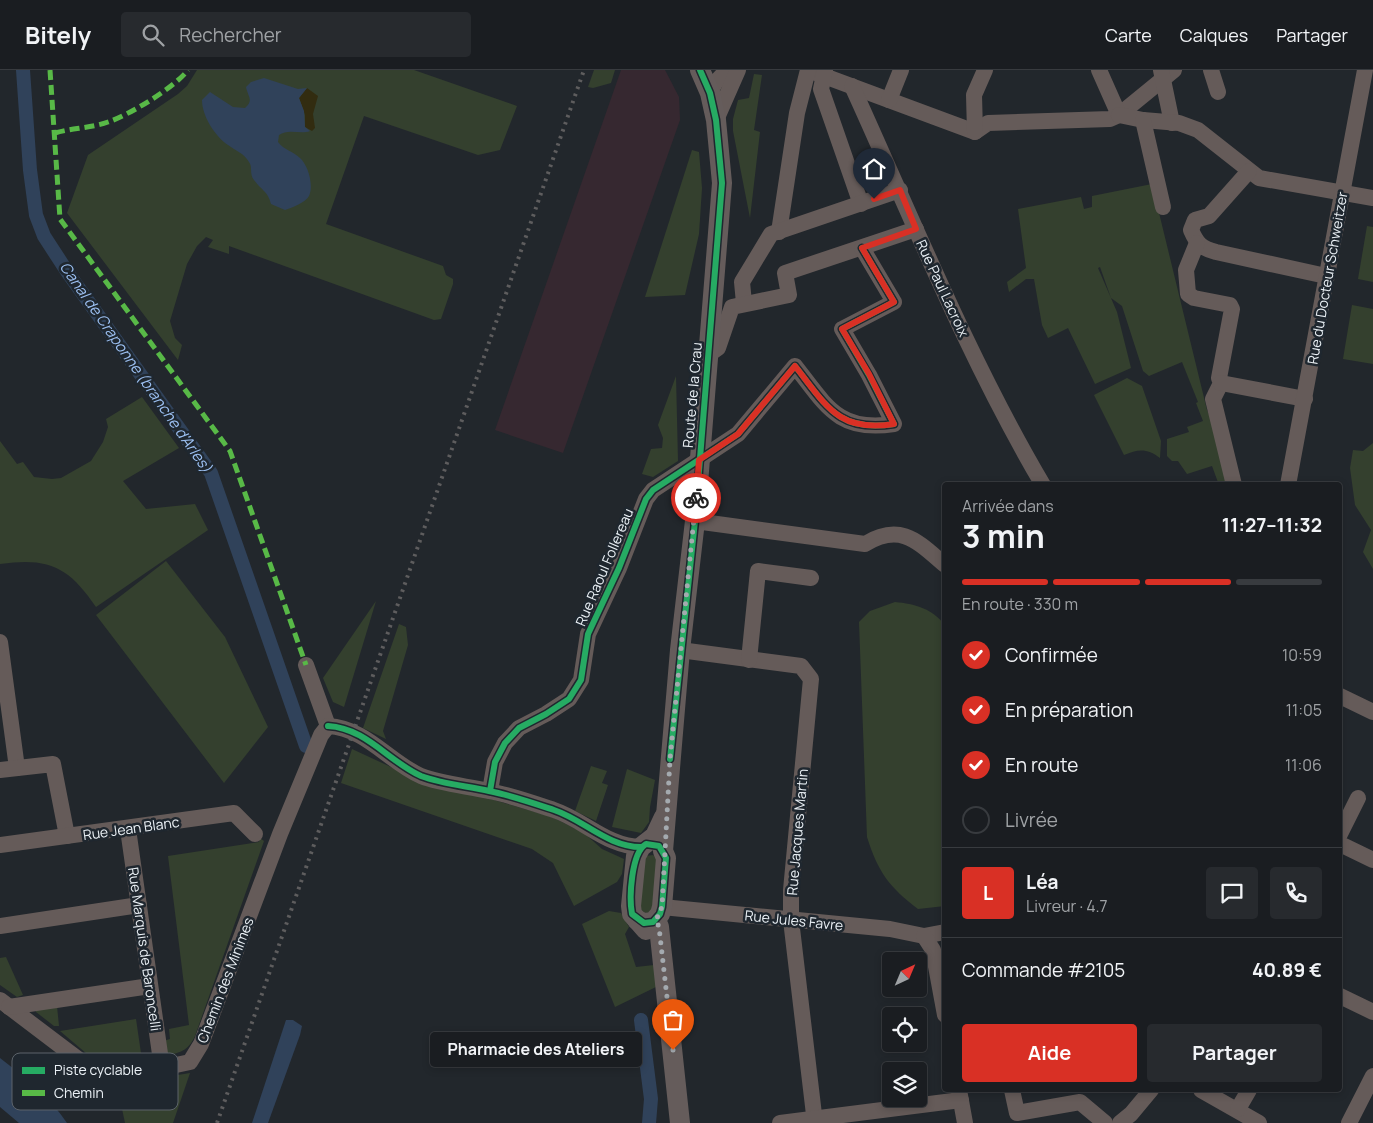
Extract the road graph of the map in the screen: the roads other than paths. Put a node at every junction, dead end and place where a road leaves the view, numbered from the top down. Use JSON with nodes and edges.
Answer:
{"nodes":[{"id":1,"x":700,"y":70,"type":"edge"},
{"id":2,"x":727,"y":70,"type":"edge"},
{"id":3,"x":738,"y":70,"type":"edge"},
{"id":4,"x":901,"y":70,"type":"edge"},
{"id":5,"x":985,"y":70,"type":"edge"},
{"id":6,"x":1099,"y":70,"type":"edge"},
{"id":7,"x":1211,"y":70,"type":"edge"},
{"id":8,"x":1365,"y":70,"type":"edge"},
{"id":9,"x":816,"y":71,"type":"edge"},
{"id":10,"x":1166,"y":73,"type":"edge"},
{"id":11,"x":852,"y":86,"type":"junction"},
{"id":12,"x":1218,"y":92,"type":"dead end"},
{"id":13,"x":710,"y":93,"type":"junction"},
{"id":14,"x":888,"y":100,"type":"junction"},
{"id":15,"x":1120,"y":115,"type":"junction"},
{"id":16,"x":716,"y":120,"type":"junction"},
{"id":17,"x":1143,"y":120,"type":"junction"},
{"id":18,"x":1172,"y":123,"type":"junction"},
{"id":19,"x":975,"y":132,"type":"junction"},
{"id":20,"x":1249,"y":171,"type":"junction"},
{"id":21,"x":900,"y":190,"type":"junction"},
{"id":22,"x":1342,"y":192,"type":"junction"},
{"id":23,"x":1373,"y":198,"type":"edge"},
{"id":24,"x":861,"y":204,"type":"junction"},
{"id":25,"x":1163,"y":206,"type":"dead end"},
{"id":26,"x":916,"y":229,"type":"junction"},
{"id":27,"x":775,"y":233,"type":"junction"},
{"id":28,"x":1197,"y":243,"type":"junction"},
{"id":29,"x":862,"y":248,"type":"junction"},
{"id":30,"x":1326,"y":276,"type":"junction"},
{"id":31,"x":744,"y":303,"type":"junction"},
{"id":32,"x":708,"y":355,"type":"junction"},
{"id":33,"x":1221,"y":383,"type":"junction"},
{"id":34,"x":1305,"y":399,"type":"junction"},
{"id":35,"x":699,"y":460,"type":"junction"},
{"id":36,"x":1041,"y":482,"type":"edge"},
{"id":37,"x":1233,"y":482,"type":"edge"},
{"id":38,"x":1289,"y":482,"type":"edge"},
{"id":39,"x":695,"y":521,"type":"junction"},
{"id":40,"x":942,"y":562,"type":"edge"},
{"id":41,"x":811,"y":578,"type":"dead end"},
{"id":42,"x":0,"y":646,"type":"edge"},
{"id":43,"x":680,"y":650,"type":"junction"},
{"id":44,"x":749,"y":660,"type":"junction"},
{"id":45,"x":306,"y":665,"type":"dead end"},
{"id":46,"x":1342,"y":697,"type":"edge"},
{"id":47,"x":1373,"y":712,"type":"edge"},
{"id":48,"x":325,"y":731,"type":"junction"},
{"id":49,"x":17,"y":768,"type":"junction"},
{"id":50,"x":0,"y":770,"type":"edge"},
{"id":51,"x":490,"y":791,"type":"junction"},
{"id":52,"x":1358,"y":798,"type":"dead end"},
{"id":53,"x":128,"y":829,"type":"junction"},
{"id":54,"x":1342,"y":830,"type":"edge"},
{"id":55,"x":255,"y":834,"type":"dead end"},
{"id":56,"x":67,"y":836,"type":"junction"},
{"id":57,"x":0,"y":845,"type":"edge"},
{"id":58,"x":1342,"y":845,"type":"edge"},
{"id":59,"x":650,"y":848,"type":"junction"},
{"id":60,"x":1373,"y":860,"type":"edge"},
{"id":61,"x":139,"y":905,"type":"junction"},
{"id":62,"x":652,"y":915,"type":"junction"},
{"id":63,"x":791,"y":920,"type":"junction"},
{"id":64,"x":0,"y":926,"type":"edge"},
{"id":65,"x":942,"y":933,"type":"edge"},
{"id":66,"x":924,"y":936,"type":"junction"},
{"id":67,"x":940,"y":957,"type":"edge"},
{"id":68,"x":942,"y":981,"type":"edge"},
{"id":69,"x":150,"y":986,"type":"junction"},
{"id":70,"x":1342,"y":997,"type":"edge"},
{"id":71,"x":4,"y":1004,"type":"edge"},
{"id":72,"x":1373,"y":1012,"type":"edge"},
{"id":73,"x":70,"y":1053,"type":"edge"},
{"id":74,"x":160,"y":1053,"type":"edge"},
{"id":75,"x":178,"y":1065,"type":"edge"},
{"id":76,"x":1373,"y":1076,"type":"edge"},
{"id":77,"x":1012,"y":1092,"type":"edge"},
{"id":78,"x":1149,"y":1092,"type":"edge"},
{"id":79,"x":1205,"y":1092,"type":"edge"},
{"id":80,"x":1248,"y":1092,"type":"edge"},
{"id":81,"x":960,"y":1095,"type":"edge"},
{"id":82,"x":1238,"y":1109,"type":"junction"},
{"id":83,"x":815,"y":1121,"type":"edge"},
{"id":84,"x":680,"y":1123,"type":"edge"},
{"id":85,"x":780,"y":1123,"type":"edge"},
{"id":86,"x":965,"y":1123,"type":"edge"},
{"id":87,"x":1105,"y":1123,"type":"edge"},
{"id":88,"x":1120,"y":1123,"type":"edge"},
{"id":89,"x":1259,"y":1123,"type":"edge"},
{"id":90,"x":1349,"y":1123,"type":"edge"}],
"edges":[{"from":1,"to":13,"type":"main road","name":"Route de la Crau"},
{"from":2,"to":13,"type":"street"},
{"from":3,"to":16,"type":"street"},
{"from":4,"to":14,"type":"street"},
{"from":5,"to":19,"type":"street"},
{"from":6,"to":15,"type":"street"},
{"from":7,"to":12,"type":"street"},
{"from":8,"to":22,"type":"street","name":"Rue du Docteur Schweitzer"},
{"from":9,"to":11,"type":"street"},
{"from":9,"to":24,"type":"street"},
{"from":9,"to":27,"type":"street"},
{"from":10,"to":15,"type":"street"},
{"from":10,"to":18,"type":"street"},
{"from":11,"to":14,"type":"street"},
{"from":11,"to":21,"type":"street","name":"Rue Paul Lacroix"},
{"from":13,"to":16,"type":"main road","name":"Route de la Crau"},
{"from":14,"to":19,"type":"street"},
{"from":15,"to":17,"type":"street"},
{"from":15,"to":19,"type":"street"},
{"from":16,"to":32,"type":"main road","name":"Route de la Crau"},
{"from":17,"to":18,"type":"street"},
{"from":17,"to":25,"type":"street"},
{"from":18,"to":20,"type":"street"},
{"from":20,"to":22,"type":"street"},
{"from":20,"to":28,"type":"street"},
{"from":21,"to":24,"type":"street"},
{"from":21,"to":26,"type":"street","name":"Rue Paul Lacroix"},
{"from":22,"to":23,"type":"street"},
{"from":22,"to":30,"type":"street","name":"Rue du Docteur Schweitzer"},
{"from":24,"to":27,"type":"street"},
{"from":26,"to":29,"type":"street"},
{"from":26,"to":36,"type":"street","name":"Rue Paul Lacroix"},
{"from":27,"to":31,"type":"street"},
{"from":28,"to":30,"type":"street"},
{"from":28,"to":33,"type":"street"},
{"from":29,"to":31,"type":"street"},
{"from":29,"to":35,"type":"street","name":"Rue Raoul Follereau"},
{"from":30,"to":34,"type":"street","name":"Rue du Docteur Schweitzer"},
{"from":31,"to":32,"type":"street","name":"Route de la Crau"},
{"from":32,"to":35,"type":"main road","name":"Route de la Crau"},
{"from":33,"to":34,"type":"street"},
{"from":33,"to":37,"type":"street"},
{"from":34,"to":38,"type":"street","name":"Rue du Docteur Schweitzer"},
{"from":35,"to":39,"type":"main road","name":"Route de la Crau"},
{"from":35,"to":51,"type":"street","name":"Rue Raoul Follereau"},
{"from":39,"to":40,"type":"street"},
{"from":39,"to":43,"type":"main road","name":"Route de la Crau"},
{"from":41,"to":44,"type":"street"},
{"from":42,"to":49,"type":"street"},
{"from":43,"to":44,"type":"street","name":"Rue Jacques Martin"},
{"from":43,"to":59,"type":"main road","name":"Route de la Crau"},
{"from":44,"to":63,"type":"street","name":"Rue Jacques Martin"},
{"from":45,"to":48,"type":"street"},
{"from":46,"to":47,"type":"street"},
{"from":48,"to":51,"type":"street"},
{"from":48,"to":75,"type":"street","name":"Chemin des Minimes"},
{"from":49,"to":50,"type":"street"},
{"from":49,"to":56,"type":"street"},
{"from":51,"to":59,"type":"street"},
{"from":52,"to":54,"type":"street"},
{"from":53,"to":55,"type":"street","name":"Rue Jean Blanc"},
{"from":53,"to":56,"type":"street","name":"Rue Jean Blanc"},
{"from":53,"to":61,"type":"street","name":"Rue Marquis de Baroncelli"},
{"from":56,"to":57,"type":"street","name":"Rue Jean Blanc"},
{"from":58,"to":60,"type":"street"},
{"from":59,"to":62,"type":"main road","name":"Route de la Crau"},
{"from":59,"to":62,"type":"main road","name":"Route de la Crau"},
{"from":61,"to":64,"type":"street"},
{"from":61,"to":69,"type":"street","name":"Rue Marquis de Baroncelli"},
{"from":62,"to":63,"type":"street","name":"Rue Jules Favre"},
{"from":62,"to":84,"type":"main road","name":"Route de la Crau"},
{"from":63,"to":66,"type":"street","name":"Rue Jules Favre"},
{"from":63,"to":83,"type":"street","name":"Rue Jacques Martin"},
{"from":65,"to":66,"type":"street"},
{"from":66,"to":67,"type":"street"},
{"from":67,"to":68,"type":"street"},
{"from":69,"to":71,"type":"street"},
{"from":69,"to":74,"type":"street","name":"Rue Marquis de Baroncelli"},
{"from":70,"to":72,"type":"street"},
{"from":71,"to":73,"type":"street","name":"Chemin des Minimes"},
{"from":76,"to":90,"type":"street"},
{"from":77,"to":87,"type":"street"},
{"from":78,"to":88,"type":"street"},
{"from":79,"to":82,"type":"street"},
{"from":80,"to":82,"type":"street"},
{"from":81,"to":83,"type":"street"},
{"from":81,"to":86,"type":"street"},
{"from":82,"to":89,"type":"street"},
{"from":83,"to":85,"type":"street"}]}
